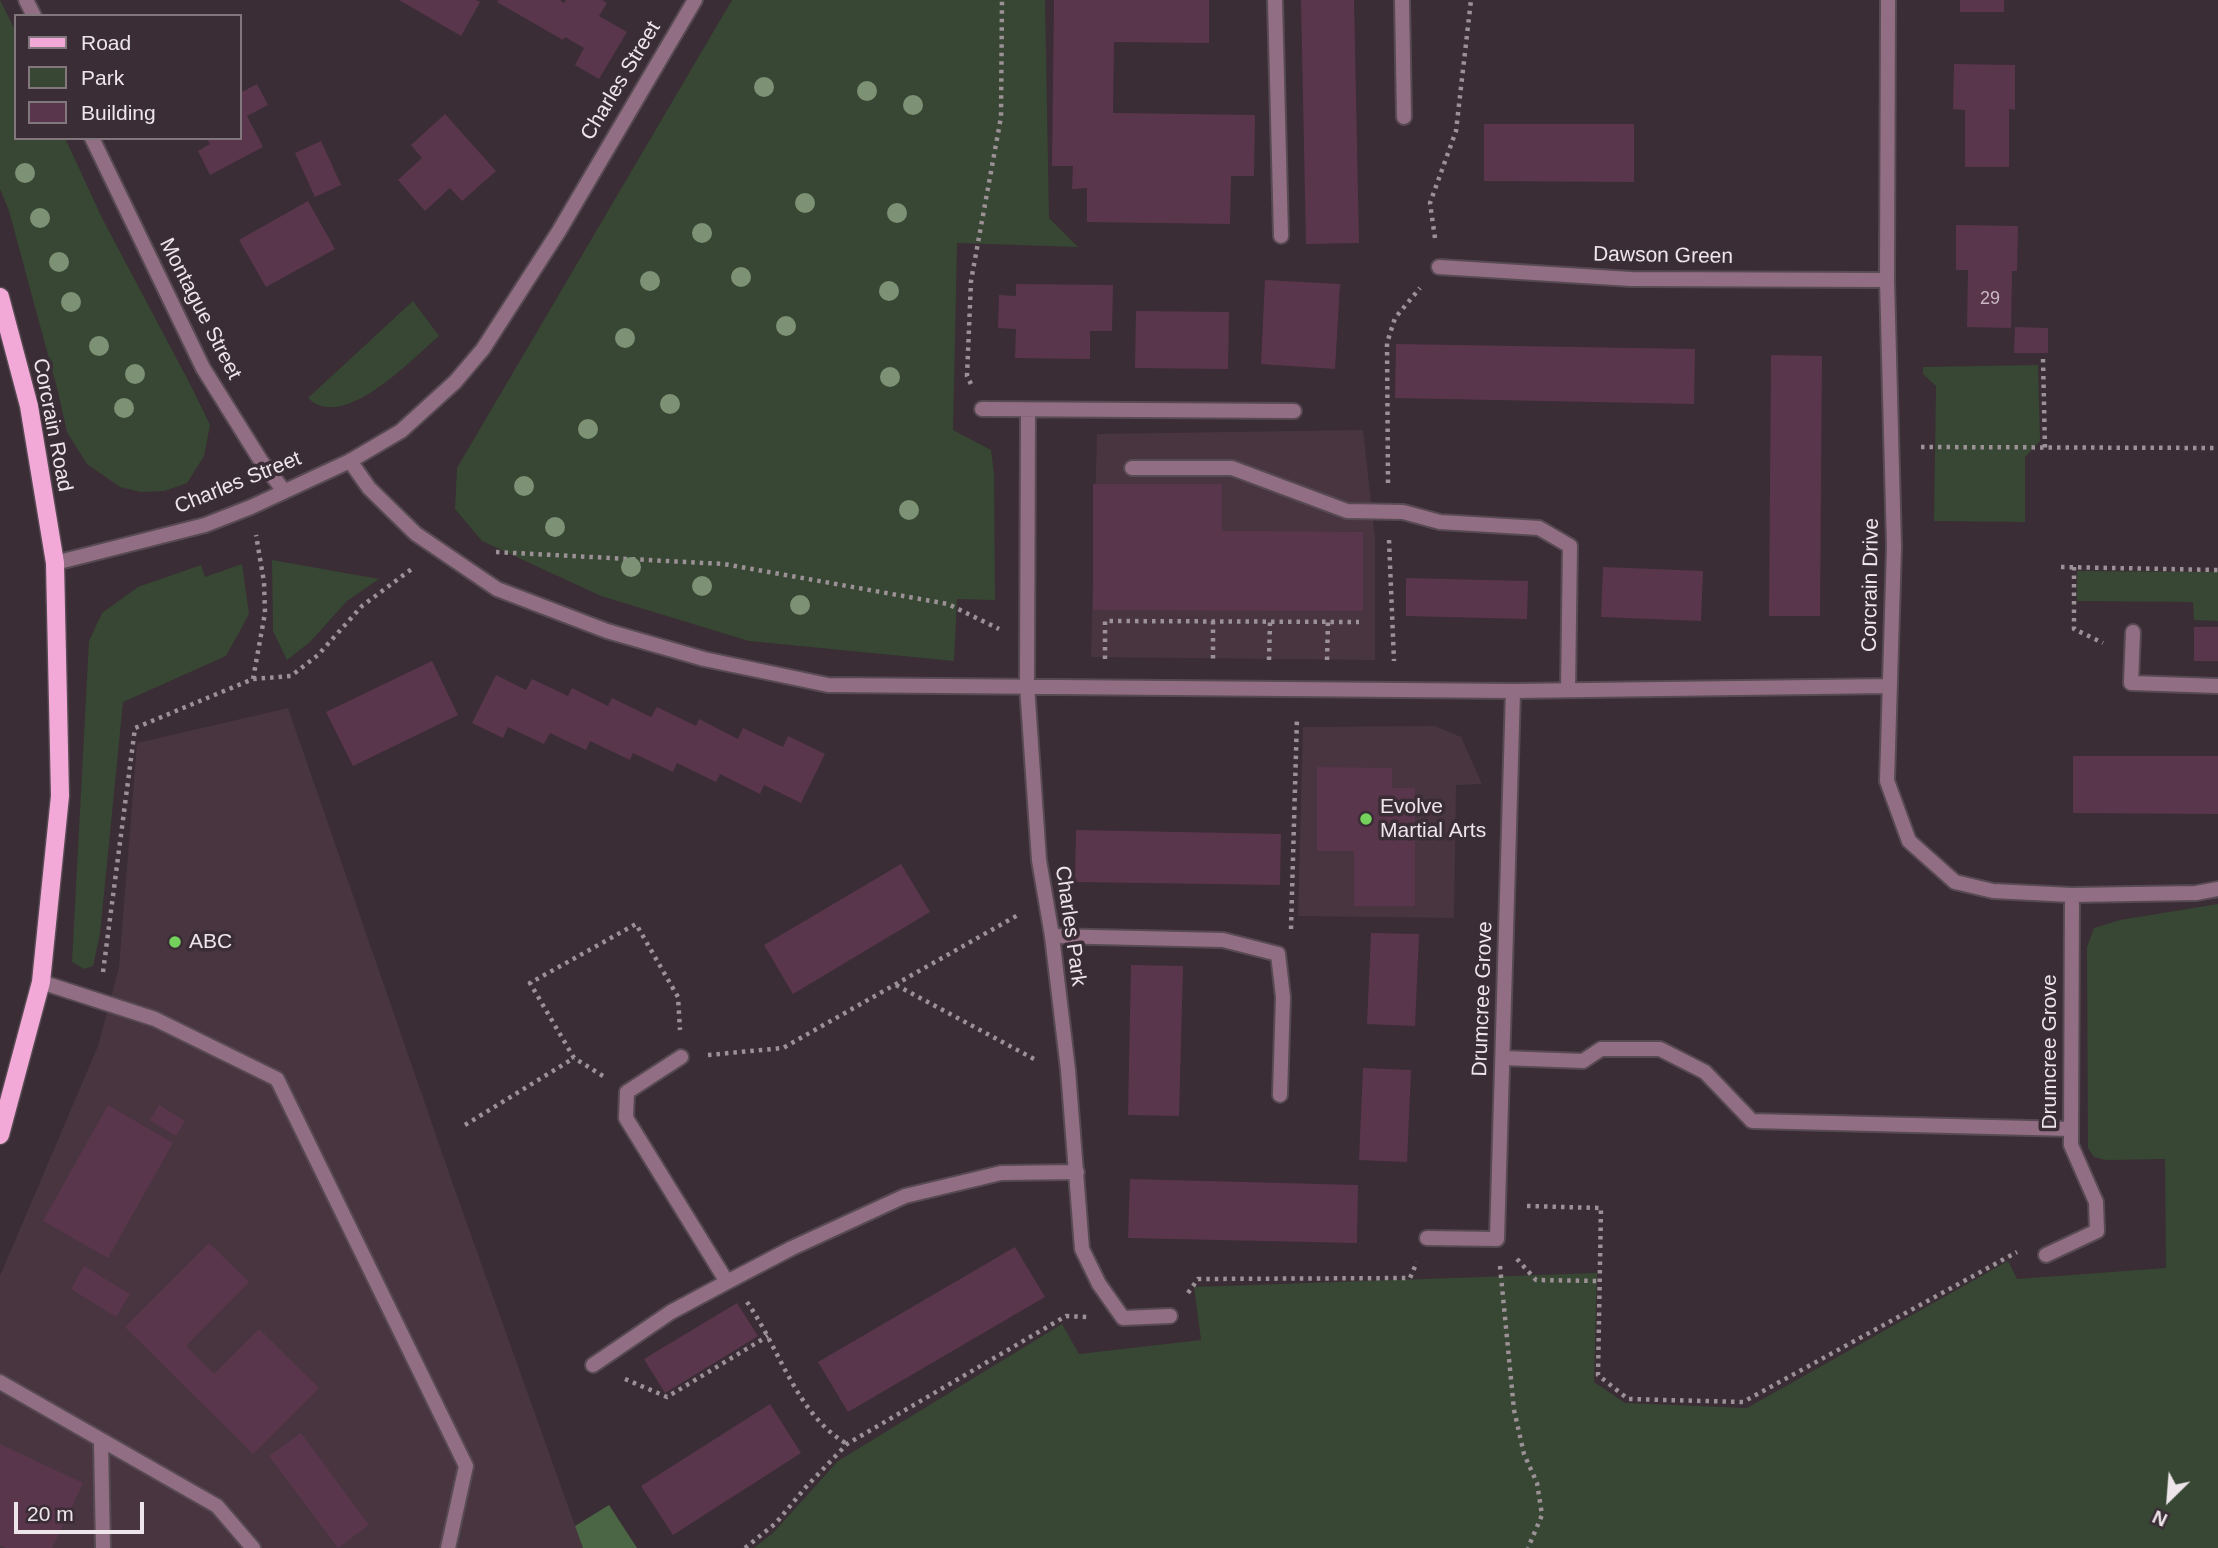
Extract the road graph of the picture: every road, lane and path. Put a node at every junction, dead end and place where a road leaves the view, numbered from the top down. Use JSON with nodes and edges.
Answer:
{"nodes":[{"id":1,"x":695,"y":0,"type":"edge"},
{"id":2,"x":1002,"y":0,"type":"edge"},
{"id":3,"x":1276,"y":0,"type":"edge"},
{"id":4,"x":1402,"y":0,"type":"edge"},
{"id":5,"x":1471,"y":0,"type":"edge"},
{"id":6,"x":1888,"y":0,"type":"edge"},
{"id":7,"x":1404,"y":117,"type":"dead end"},
{"id":8,"x":93,"y":140,"type":"edge"},
{"id":9,"x":1281,"y":236,"type":"dead end"},
{"id":10,"x":1439,"y":267,"type":"junction"},
{"id":11,"x":1887,"y":280,"type":"junction"},
{"id":12,"x":0,"y":297,"type":"edge"},
{"id":13,"x":2043,"y":359,"type":"dead end"},
{"id":14,"x":982,"y":409,"type":"joint"},
{"id":15,"x":1028,"y":411,"type":"junction"},
{"id":16,"x":1294,"y":411,"type":"dead end"},
{"id":17,"x":1891,"y":447,"type":"junction"},
{"id":18,"x":2045,"y":447,"type":"junction"},
{"id":19,"x":2218,"y":448,"type":"edge"},
{"id":20,"x":350,"y":461,"type":"junction"},
{"id":21,"x":1132,"y":468,"type":"dead end"},
{"id":22,"x":284,"y":491,"type":"junction"},
{"id":23,"x":251,"y":507,"type":"junction"},
{"id":24,"x":1388,"y":512,"type":"junction"},
{"id":25,"x":438,"y":549,"type":"junction"},
{"id":26,"x":493,"y":552,"type":"dead end"},
{"id":27,"x":55,"y":563,"type":"junction"},
{"id":28,"x":2061,"y":567,"type":"dead end"},
{"id":29,"x":2074,"y":567,"type":"junction"},
{"id":30,"x":2218,"y":570,"type":"edge"},
{"id":31,"x":1213,"y":621,"type":"junction"},
{"id":32,"x":1270,"y":622,"type":"junction"},
{"id":33,"x":1328,"y":622,"type":"junction"},
{"id":34,"x":1359,"y":622,"type":"dead end"},
{"id":35,"x":2133,"y":632,"type":"dead end"},
{"id":36,"x":1027,"y":643,"type":"junction"},
{"id":37,"x":2132,"y":657,"type":"junction"},
{"id":38,"x":253,"y":679,"type":"junction"},
{"id":39,"x":1027,"y":686,"type":"junction"},
{"id":40,"x":1890,"y":686,"type":"junction"},
{"id":41,"x":2218,"y":686,"type":"edge"},
{"id":42,"x":1105,"y":687,"type":"junction"},
{"id":43,"x":1213,"y":688,"type":"junction"},
{"id":44,"x":1269,"y":689,"type":"junction"},
{"id":45,"x":1297,"y":689,"type":"junction"},
{"id":46,"x":1327,"y":689,"type":"junction"},
{"id":47,"x":1395,"y":690,"type":"junction"},
{"id":48,"x":1513,"y":691,"type":"junction"},
{"id":49,"x":1568,"y":691,"type":"junction"},
{"id":50,"x":2218,"y":889,"type":"edge"},
{"id":51,"x":2072,"y":895,"type":"junction"},
{"id":52,"x":1046,"y":899,"type":"junction"},
{"id":53,"x":1052,"y":936,"type":"junction"},
{"id":54,"x":1278,"y":954,"type":"junction"},
{"id":55,"x":41,"y":982,"type":"junction"},
{"id":56,"x":895,"y":984,"type":"junction"},
{"id":57,"x":89,"y":997,"type":"junction"},
{"id":58,"x":681,"y":1057,"type":"junction"},
{"id":59,"x":574,"y":1058,"type":"junction"},
{"id":60,"x":1503,"y":1058,"type":"junction"},
{"id":61,"x":1068,"y":1070,"type":"junction"},
{"id":62,"x":627,"y":1091,"type":"junction"},
{"id":63,"x":1280,"y":1095,"type":"dead end"},
{"id":64,"x":464,"y":1125,"type":"dead end"},
{"id":65,"x":2071,"y":1129,"type":"junction"},
{"id":66,"x":0,"y":1134,"type":"edge"},
{"id":67,"x":1077,"y":1172,"type":"junction"},
{"id":68,"x":1498,"y":1206,"type":"junction"},
{"id":69,"x":1427,"y":1238,"type":"joint"},
{"id":70,"x":1497,"y":1238,"type":"junction"},
{"id":71,"x":2046,"y":1255,"type":"joint"},
{"id":72,"x":1600,"y":1281,"type":"junction"},
{"id":73,"x":726,"y":1282,"type":"junction"},
{"id":74,"x":1170,"y":1316,"type":"joint"},
{"id":75,"x":1123,"y":1318,"type":"junction"},
{"id":76,"x":768,"y":1336,"type":"junction"},
{"id":77,"x":593,"y":1365,"type":"joint"},
{"id":78,"x":0,"y":1382,"type":"edge"},
{"id":79,"x":101,"y":1441,"type":"junction"},
{"id":80,"x":848,"y":1444,"type":"junction"},
{"id":81,"x":103,"y":1548,"type":"edge"},
{"id":82,"x":253,"y":1548,"type":"edge"},
{"id":83,"x":448,"y":1548,"type":"edge"},
{"id":84,"x":745,"y":1548,"type":"edge"},
{"id":85,"x":1528,"y":1548,"type":"edge"}],
"edges":[{"from":1,"to":20,"type":"street","name":"Charles Street"},
{"from":2,"to":14,"type":"path"},
{"from":3,"to":9,"type":"street"},
{"from":4,"to":7,"type":"street"},
{"from":5,"to":10,"type":"path"},
{"from":6,"to":11,"type":"street","name":"Corcrain Drive"},
{"from":8,"to":22,"type":"street","name":"Montague Street"},
{"from":10,"to":11,"type":"street","name":"Dawson Green"},
{"from":10,"to":24,"type":"path"},
{"from":11,"to":17,"type":"street","name":"Corcrain Drive"},
{"from":12,"to":27,"type":"main road","name":"Corcrain Road"},
{"from":13,"to":18,"type":"path"},
{"from":14,"to":15,"type":"street"},
{"from":15,"to":16,"type":"street"},
{"from":15,"to":36,"type":"street","name":"Charles Park"},
{"from":17,"to":18,"type":"path"},
{"from":17,"to":40,"type":"street","name":"Corcrain Drive"},
{"from":18,"to":19,"type":"path"},
{"from":20,"to":22,"type":"street","name":"Charles Street"},
{"from":20,"to":25,"type":"street"},
{"from":21,"to":24,"type":"street"},
{"from":22,"to":23,"type":"street","name":"Charles Street"},
{"from":23,"to":27,"type":"street","name":"Charles Street"},
{"from":23,"to":38,"type":"path"},
{"from":24,"to":47,"type":"path"},
{"from":24,"to":49,"type":"street"},
{"from":25,"to":38,"type":"path"},
{"from":25,"to":39,"type":"street"},
{"from":26,"to":36,"type":"path"},
{"from":27,"to":55,"type":"main road"},
{"from":28,"to":29,"type":"path"},
{"from":29,"to":30,"type":"path"},
{"from":29,"to":37,"type":"path"},
{"from":31,"to":32,"type":"path"},
{"from":31,"to":42,"type":"path"},
{"from":31,"to":43,"type":"path"},
{"from":32,"to":33,"type":"path"},
{"from":32,"to":44,"type":"path"},
{"from":33,"to":34,"type":"path"},
{"from":33,"to":46,"type":"path"},
{"from":35,"to":37,"type":"street"},
{"from":36,"to":39,"type":"street","name":"Charles Park"},
{"from":37,"to":41,"type":"street"},
{"from":38,"to":57,"type":"path"},
{"from":39,"to":42,"type":"street"},
{"from":39,"to":52,"type":"street","name":"Charles Park"},
{"from":40,"to":49,"type":"street"},
{"from":40,"to":51,"type":"street","name":"Corcrain Drive"},
{"from":42,"to":43,"type":"street"},
{"from":43,"to":44,"type":"street"},
{"from":44,"to":45,"type":"street"},
{"from":45,"to":46,"type":"street"},
{"from":45,"to":54,"type":"path"},
{"from":46,"to":47,"type":"street"},
{"from":47,"to":48,"type":"street"},
{"from":48,"to":49,"type":"street"},
{"from":48,"to":60,"type":"street","name":"Drumcree Grove"},
{"from":50,"to":51,"type":"street","name":"Corcrain Drive"},
{"from":51,"to":65,"type":"street","name":"Drumcree Grove"},
{"from":52,"to":53,"type":"street","name":"Charles Park"},
{"from":52,"to":56,"type":"path"},
{"from":53,"to":54,"type":"street"},
{"from":53,"to":61,"type":"street","name":"Charles Park"},
{"from":54,"to":63,"type":"street"},
{"from":55,"to":57,"type":"street"},
{"from":55,"to":66,"type":"main road"},
{"from":56,"to":58,"type":"path"},
{"from":56,"to":61,"type":"path"},
{"from":57,"to":83,"type":"street"},
{"from":58,"to":59,"type":"path"},
{"from":58,"to":62,"type":"street"},
{"from":59,"to":62,"type":"path"},
{"from":59,"to":64,"type":"path"},
{"from":60,"to":65,"type":"street"},
{"from":60,"to":68,"type":"street","name":"Drumcree Grove"},
{"from":61,"to":67,"type":"street","name":"Charles Park"},
{"from":62,"to":73,"type":"street"},
{"from":65,"to":71,"type":"street","name":"Drumcree Grove"},
{"from":67,"to":73,"type":"street"},
{"from":67,"to":75,"type":"street","name":"Charles Park"},
{"from":68,"to":70,"type":"street","name":"Drumcree Grove"},
{"from":68,"to":72,"type":"path"},
{"from":69,"to":70,"type":"street"},
{"from":69,"to":74,"type":"path"},
{"from":70,"to":72,"type":"path"},
{"from":70,"to":85,"type":"path"},
{"from":71,"to":72,"type":"path"},
{"from":73,"to":76,"type":"path"},
{"from":73,"to":77,"type":"street"},
{"from":74,"to":75,"type":"street"},
{"from":75,"to":80,"type":"path"},
{"from":76,"to":77,"type":"path"},
{"from":76,"to":80,"type":"path"},
{"from":78,"to":79,"type":"street"},
{"from":79,"to":81,"type":"street"},
{"from":79,"to":82,"type":"street"},
{"from":80,"to":84,"type":"path"}]}
